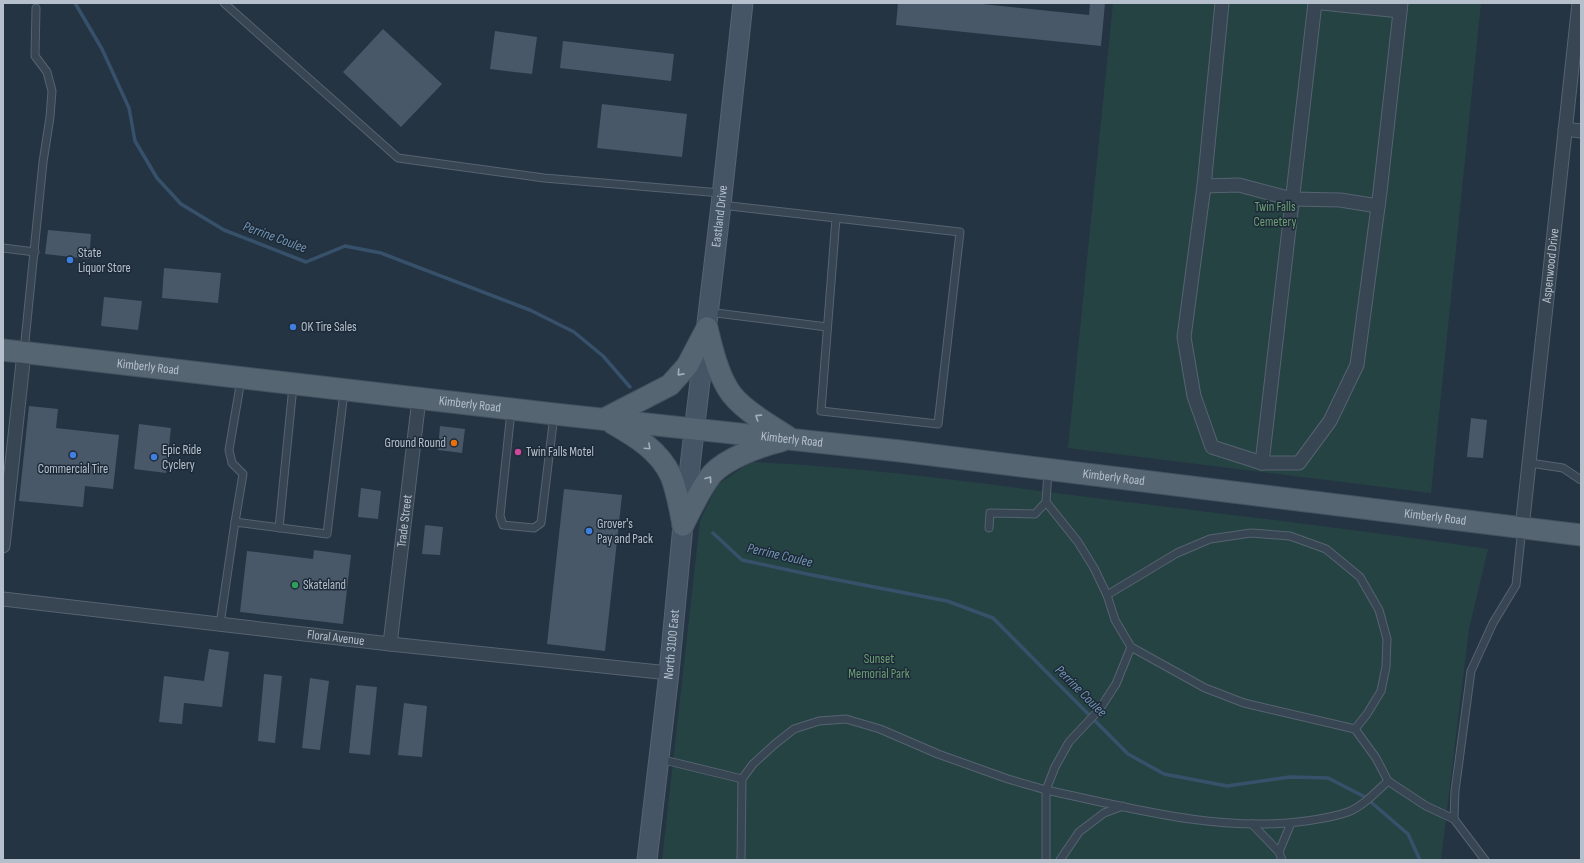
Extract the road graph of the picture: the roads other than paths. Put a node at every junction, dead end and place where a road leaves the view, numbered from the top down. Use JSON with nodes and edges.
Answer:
{"nodes":[{"id":1,"x":224,"y":3,"type":"edge"},
{"id":2,"x":743,"y":3,"type":"edge"},
{"id":3,"x":1223,"y":3,"type":"edge"},
{"id":4,"x":1315,"y":3,"type":"edge"},
{"id":5,"x":1322,"y":3,"type":"edge"},
{"id":6,"x":1579,"y":3,"type":"edge"},
{"id":7,"x":1400,"y":7,"type":"edge"},
{"id":8,"x":36,"y":8,"type":"dead end"},
{"id":9,"x":1565,"y":129,"type":"junction"},
{"id":10,"x":1581,"y":131,"type":"edge"},
{"id":11,"x":1204,"y":186,"type":"junction"},
{"id":12,"x":722,"y":199,"type":"junction"},
{"id":13,"x":1292,"y":199,"type":"junction"},
{"id":14,"x":1378,"y":206,"type":"junction"},
{"id":15,"x":836,"y":218,"type":"junction"},
{"id":16,"x":3,"y":248,"type":"edge"},
{"id":17,"x":35,"y":252,"type":"junction"},
{"id":18,"x":707,"y":320,"type":"junction"},
{"id":19,"x":827,"y":328,"type":"junction"},
{"id":20,"x":3,"y":350,"type":"edge"},
{"id":21,"x":24,"y":353,"type":"junction"},
{"id":22,"x":241,"y":378,"type":"junction"},
{"id":23,"x":293,"y":384,"type":"junction"},
{"id":24,"x":344,"y":390,"type":"junction"},
{"id":25,"x":419,"y":398,"type":"junction"},
{"id":26,"x":511,"y":409,"type":"junction"},
{"id":27,"x":554,"y":414,"type":"junction"},
{"id":28,"x":604,"y":419,"type":"junction"},
{"id":29,"x":695,"y":429,"type":"junction"},
{"id":30,"x":791,"y":438,"type":"junction"},
{"id":31,"x":1262,"y":463,"type":"junction"},
{"id":32,"x":1530,"y":463,"type":"junction"},
{"id":33,"x":1048,"y":470,"type":"junction"},
{"id":34,"x":1581,"y":480,"type":"edge"},
{"id":35,"x":1046,"y":502,"type":"junction"},
{"id":36,"x":235,"y":522,"type":"junction"},
{"id":37,"x":683,"y":525,"type":"junction"},
{"id":38,"x":279,"y":528,"type":"junction"},
{"id":39,"x":989,"y":528,"type":"dead end"},
{"id":40,"x":1522,"y":528,"type":"junction"},
{"id":41,"x":1581,"y":535,"type":"edge"},
{"id":42,"x":3,"y":546,"type":"edge"},
{"id":43,"x":1106,"y":595,"type":"junction"},
{"id":44,"x":3,"y":599,"type":"edge"},
{"id":45,"x":220,"y":624,"type":"junction"},
{"id":46,"x":390,"y":644,"type":"junction"},
{"id":47,"x":1130,"y":647,"type":"junction"},
{"id":48,"x":669,"y":673,"type":"junction"},
{"id":49,"x":1355,"y":729,"type":"junction"},
{"id":50,"x":659,"y":758,"type":"junction"},
{"id":51,"x":742,"y":779,"type":"junction"},
{"id":52,"x":1388,"y":781,"type":"junction"},
{"id":53,"x":1046,"y":790,"type":"junction"},
{"id":54,"x":1123,"y":806,"type":"junction"},
{"id":55,"x":1454,"y":819,"type":"junction"},
{"id":56,"x":1291,"y":823,"type":"junction"},
{"id":57,"x":1252,"y":824,"type":"junction"},
{"id":58,"x":1279,"y":852,"type":"junction"},
{"id":59,"x":647,"y":860,"type":"edge"},
{"id":60,"x":741,"y":860,"type":"edge"},
{"id":61,"x":1046,"y":860,"type":"edge"},
{"id":62,"x":1060,"y":860,"type":"edge"},
{"id":63,"x":1282,"y":860,"type":"edge"},
{"id":64,"x":1485,"y":860,"type":"edge"}],
"edges":[{"from":1,"to":12,"type":"lane"},
{"from":2,"to":12,"type":"main road","name":"Eastland Drive"},
{"from":3,"to":11,"type":"street"},
{"from":4,"to":13,"type":"street"},
{"from":5,"to":7,"type":"street"},
{"from":6,"to":9,"type":"street","name":"Aspenwood Drive"},
{"from":7,"to":14,"type":"street"},
{"from":8,"to":17,"type":"lane"},
{"from":9,"to":10,"type":"street"},
{"from":9,"to":32,"type":"street","name":"Aspenwood Drive"},
{"from":11,"to":13,"type":"street"},
{"from":11,"to":31,"type":"street"},
{"from":12,"to":15,"type":"lane"},
{"from":12,"to":18,"type":"main road","name":"Eastland Drive"},
{"from":13,"to":14,"type":"street"},
{"from":13,"to":31,"type":"street"},
{"from":14,"to":31,"type":"street"},
{"from":15,"to":19,"type":"lane"},
{"from":15,"to":19,"type":"lane"},
{"from":16,"to":17,"type":"lane"},
{"from":17,"to":21,"type":"lane"},
{"from":18,"to":19,"type":"lane"},
{"from":18,"to":28,"type":"main road","one_way":true},
{"from":18,"to":29,"type":"main road","name":"Eastland Drive"},
{"from":30,"to":18,"type":"main road","one_way":true},
{"from":20,"to":21,"type":"main road","name":"Kimberly Road"},
{"from":21,"to":22,"type":"main road","name":"Kimberly Road"},
{"from":21,"to":42,"type":"street"},
{"from":22,"to":23,"type":"main road","name":"Kimberly Road"},
{"from":22,"to":36,"type":"lane"},
{"from":23,"to":24,"type":"main road","name":"Kimberly Road"},
{"from":23,"to":38,"type":"lane"},
{"from":24,"to":25,"type":"main road","name":"Kimberly Road"},
{"from":24,"to":38,"type":"lane"},
{"from":25,"to":26,"type":"main road","name":"Kimberly Road"},
{"from":25,"to":46,"type":"street","name":"Trade Street"},
{"from":26,"to":27,"type":"main road","name":"Kimberly Road"},
{"from":26,"to":27,"type":"lane"},
{"from":27,"to":28,"type":"main road","name":"Kimberly Road"},
{"from":28,"to":29,"type":"main road","name":"Kimberly Road"},
{"from":28,"to":37,"type":"main road","one_way":true},
{"from":29,"to":30,"type":"main road","name":"Kimberly Road"},
{"from":29,"to":37,"type":"main road","name":"North 3100 East"},
{"from":30,"to":33,"type":"main road","name":"Kimberly Road"},
{"from":37,"to":30,"type":"main road","one_way":true},
{"from":32,"to":34,"type":"lane"},
{"from":32,"to":40,"type":"street","name":"Aspenwood Drive"},
{"from":33,"to":35,"type":"lane"},
{"from":33,"to":40,"type":"main road","name":"Kimberly Road"},
{"from":35,"to":39,"type":"lane"},
{"from":35,"to":43,"type":"lane"},
{"from":36,"to":38,"type":"lane"},
{"from":36,"to":45,"type":"lane"},
{"from":37,"to":48,"type":"main road","name":"North 3100 East"},
{"from":40,"to":41,"type":"main road","name":"Kimberly Road"},
{"from":40,"to":55,"type":"lane"},
{"from":43,"to":47,"type":"lane"},
{"from":43,"to":49,"type":"lane"},
{"from":44,"to":45,"type":"street","name":"Floral Avenue"},
{"from":45,"to":46,"type":"street","name":"Floral Avenue"},
{"from":46,"to":48,"type":"street","name":"Floral Avenue"},
{"from":47,"to":49,"type":"lane"},
{"from":47,"to":53,"type":"lane"},
{"from":48,"to":50,"type":"main road","name":"North 3100 East"},
{"from":49,"to":52,"type":"lane"},
{"from":50,"to":51,"type":"lane"},
{"from":50,"to":59,"type":"main road","name":"North 3100 East"},
{"from":51,"to":53,"type":"lane"},
{"from":51,"to":60,"type":"lane"},
{"from":52,"to":55,"type":"lane"},
{"from":52,"to":56,"type":"lane"},
{"from":53,"to":54,"type":"lane"},
{"from":53,"to":61,"type":"lane"},
{"from":54,"to":57,"type":"lane"},
{"from":54,"to":62,"type":"lane"},
{"from":55,"to":64,"type":"lane"},
{"from":56,"to":57,"type":"lane"},
{"from":56,"to":58,"type":"lane"},
{"from":57,"to":58,"type":"lane"},
{"from":58,"to":63,"type":"lane"}]}
